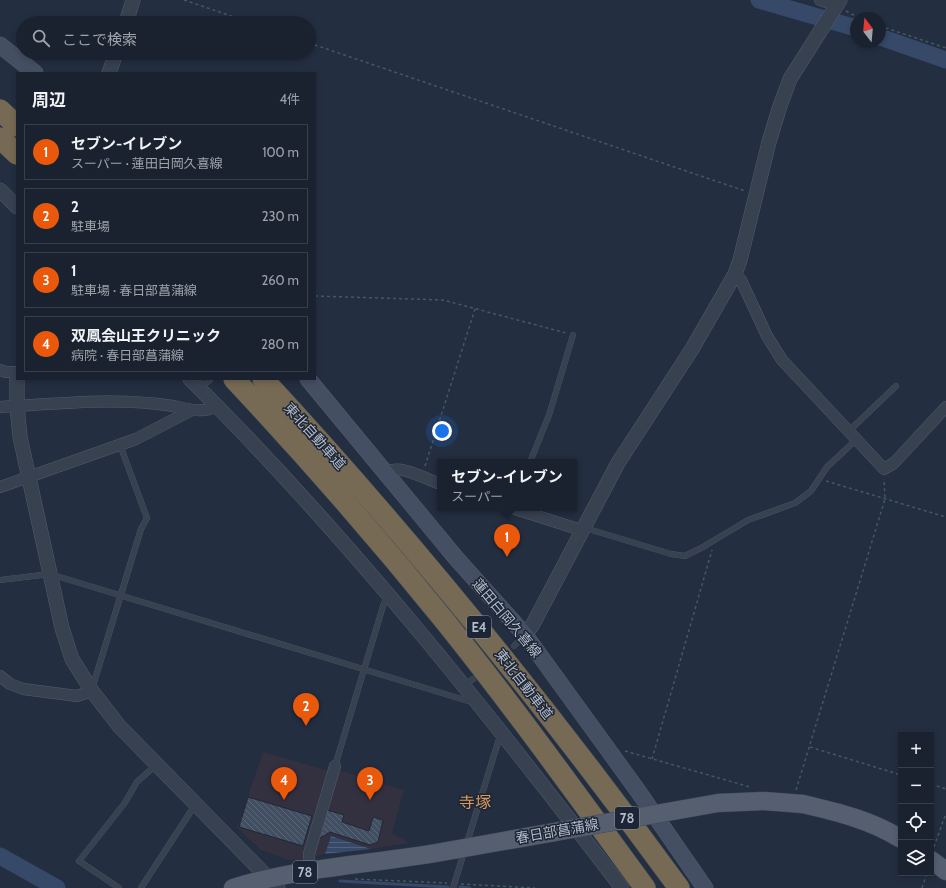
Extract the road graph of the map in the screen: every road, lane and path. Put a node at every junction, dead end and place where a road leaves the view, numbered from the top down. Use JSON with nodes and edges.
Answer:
{"nodes":[{"id":1,"x":133,"y":0,"type":"edge"},
{"id":2,"x":184,"y":0,"type":"edge"},
{"id":3,"x":820,"y":0,"type":"edge"},
{"id":4,"x":839,"y":3,"type":"edge"},
{"id":5,"x":851,"y":12,"type":"edge"},
{"id":6,"x":128,"y":16,"type":"edge"},
{"id":7,"x":231,"y":16,"type":"edge"},
{"id":8,"x":886,"y":28,"type":"edge"},
{"id":9,"x":316,"y":44,"type":"edge"},
{"id":10,"x":0,"y":45,"type":"edge"},
{"id":11,"x":946,"y":48,"type":"edge"},
{"id":12,"x":16,"y":58,"type":"edge"},
{"id":13,"x":19,"y":60,"type":"edge"},
{"id":14,"x":114,"y":60,"type":"edge"},
{"id":15,"x":34,"y":72,"type":"edge"},
{"id":16,"x":109,"y":72,"type":"edge"},
{"id":17,"x":0,"y":110,"type":"edge"},
{"id":18,"x":16,"y":125,"type":"edge"},
{"id":19,"x":0,"y":138,"type":"edge"},
{"id":20,"x":16,"y":153,"type":"edge"},
{"id":21,"x":0,"y":190,"type":"edge"},
{"id":22,"x":756,"y":194,"type":"junction"},
{"id":23,"x":16,"y":206,"type":"edge"},
{"id":24,"x":735,"y":274,"type":"junction"},
{"id":25,"x":316,"y":296,"type":"edge"},
{"id":26,"x":475,"y":308,"type":"junction"},
{"id":27,"x":573,"y":335,"type":"joint"},
{"id":28,"x":0,"y":370,"type":"edge"},
{"id":29,"x":16,"y":372,"type":"edge"},
{"id":30,"x":17,"y":380,"type":"edge"},
{"id":31,"x":235,"y":380,"type":"edge"},
{"id":32,"x":265,"y":380,"type":"edge"},
{"id":33,"x":309,"y":380,"type":"edge"},
{"id":34,"x":200,"y":382,"type":"edge"},
{"id":35,"x":896,"y":386,"type":"dead end"},
{"id":36,"x":17,"y":406,"type":"junction"},
{"id":37,"x":218,"y":406,"type":"junction"},
{"id":38,"x":0,"y":407,"type":"edge"},
{"id":39,"x":946,"y":407,"type":"edge"},
{"id":40,"x":192,"y":410,"type":"junction"},
{"id":41,"x":853,"y":435,"type":"junction"},
{"id":42,"x":120,"y":445,"type":"junction"},
{"id":43,"x":531,"y":459,"type":"edge"},
{"id":44,"x":884,"y":470,"type":"junction"},
{"id":45,"x":385,"y":472,"type":"junction"},
{"id":46,"x":421,"y":476,"type":"junction"},
{"id":47,"x":28,"y":477,"type":"junction"},
{"id":48,"x":820,"y":479,"type":"junction"},
{"id":49,"x":437,"y":483,"type":"edge"},
{"id":50,"x":0,"y":487,"type":"edge"},
{"id":51,"x":884,"y":499,"type":"junction"},
{"id":52,"x":525,"y":511,"type":"edge"},
{"id":53,"x":946,"y":518,"type":"edge"},
{"id":54,"x":582,"y":528,"type":"junction"},
{"id":55,"x":716,"y":538,"type":"junction"},
{"id":56,"x":50,"y":574,"type":"junction"},
{"id":57,"x":0,"y":580,"type":"edge"},
{"id":58,"x":122,"y":596,"type":"junction"},
{"id":59,"x":390,"y":596,"type":"junction"},
{"id":60,"x":520,"y":640,"type":"junction"},
{"id":61,"x":365,"y":670,"type":"junction"},
{"id":62,"x":0,"y":676,"type":"edge"},
{"id":63,"x":92,"y":691,"type":"junction"},
{"id":64,"x":475,"y":700,"type":"junction"},
{"id":65,"x":504,"y":735,"type":"junction"},
{"id":66,"x":810,"y":747,"type":"junction"},
{"id":67,"x":607,"y":751,"type":"junction"},
{"id":68,"x":652,"y":759,"type":"junction"},
{"id":69,"x":157,"y":764,"type":"junction"},
{"id":70,"x":336,"y":766,"type":"joint"},
{"id":71,"x":898,"y":774,"type":"edge"},
{"id":72,"x":934,"y":785,"type":"edge"},
{"id":73,"x":750,"y":787,"type":"dead end"},
{"id":74,"x":946,"y":789,"type":"edge"},
{"id":75,"x":797,"y":798,"type":"junction"},
{"id":76,"x":196,"y":803,"type":"junction"},
{"id":77,"x":946,"y":813,"type":"edge"},
{"id":78,"x":898,"y":837,"type":"edge"},
{"id":79,"x":934,"y":849,"type":"edge"},
{"id":80,"x":934,"y":857,"type":"edge"},
{"id":81,"x":350,"y":866,"type":"junction"},
{"id":82,"x":310,"y":871,"type":"junction"},
{"id":83,"x":946,"y":871,"type":"edge"},
{"id":84,"x":926,"y":876,"type":"edge"},
{"id":85,"x":273,"y":883,"type":"edge"},
{"id":86,"x":244,"y":886,"type":"edge"},
{"id":87,"x":454,"y":886,"type":"edge"},
{"id":88,"x":119,"y":888,"type":"edge"},
{"id":89,"x":141,"y":888,"type":"edge"},
{"id":90,"x":535,"y":888,"type":"edge"},
{"id":91,"x":622,"y":888,"type":"edge"},
{"id":92,"x":646,"y":888,"type":"edge"},
{"id":93,"x":679,"y":888,"type":"edge"},
{"id":94,"x":705,"y":888,"type":"edge"},
{"id":95,"x":922,"y":888,"type":"edge"}],
"edges":[{"from":1,"to":6,"type":"street"},
{"from":2,"to":7,"type":"path"},
{"from":3,"to":4,"type":"street"},
{"from":4,"to":5,"type":"path"},
{"from":4,"to":22,"type":"street"},
{"from":8,"to":11,"type":"path"},
{"from":9,"to":22,"type":"path"},
{"from":10,"to":12,"type":"main road"},
{"from":13,"to":15,"type":"main road"},
{"from":14,"to":16,"type":"street"},
{"from":17,"to":18,"type":"highway"},
{"from":19,"to":20,"type":"highway"},
{"from":21,"to":23,"type":"street"},
{"from":22,"to":24,"type":"street"},
{"from":24,"to":41,"type":"street"},
{"from":24,"to":54,"type":"street"},
{"from":25,"to":26,"type":"path"},
{"from":26,"to":27,"type":"path"},
{"from":26,"to":46,"type":"path"},
{"from":27,"to":43,"type":"lane"},
{"from":28,"to":29,"type":"street"},
{"from":30,"to":36,"type":"street"},
{"from":31,"to":92,"type":"highway","name":"東北自動車道","number":"E4"},
{"from":32,"to":93,"type":"highway","name":"東北自動車道","number":"E4"},
{"from":33,"to":45,"type":"main road","name":"蓮田白岡久喜線"},
{"from":34,"to":37,"type":"street"},
{"from":35,"to":41,"type":"lane"},
{"from":36,"to":38,"type":"street"},
{"from":36,"to":40,"type":"street"},
{"from":36,"to":47,"type":"street"},
{"from":37,"to":40,"type":"street"},
{"from":37,"to":59,"type":"street"},
{"from":39,"to":44,"type":"street"},
{"from":40,"to":42,"type":"street"},
{"from":41,"to":44,"type":"street"},
{"from":41,"to":48,"type":"lane"},
{"from":42,"to":47,"type":"street"},
{"from":42,"to":58,"type":"lane"},
{"from":44,"to":51,"type":"path"},
{"from":45,"to":46,"type":"street"},
{"from":45,"to":60,"type":"main road","name":"蓮田白岡久喜線"},
{"from":46,"to":49,"type":"street"},
{"from":47,"to":50,"type":"street"},
{"from":47,"to":56,"type":"street"},
{"from":48,"to":51,"type":"path"},
{"from":48,"to":55,"type":"lane"},
{"from":51,"to":53,"type":"path"},
{"from":51,"to":66,"type":"path"},
{"from":52,"to":54,"type":"street"},
{"from":54,"to":55,"type":"lane"},
{"from":54,"to":60,"type":"street"},
{"from":55,"to":68,"type":"path"},
{"from":56,"to":57,"type":"lane"},
{"from":56,"to":58,"type":"lane"},
{"from":56,"to":63,"type":"street"},
{"from":58,"to":61,"type":"lane"},
{"from":58,"to":63,"type":"lane"},
{"from":59,"to":61,"type":"lane"},
{"from":59,"to":64,"type":"street"},
{"from":60,"to":67,"type":"main road","name":"蓮田白岡久喜線"},
{"from":61,"to":64,"type":"lane"},
{"from":61,"to":70,"type":"lane"},
{"from":62,"to":63,"type":"street"},
{"from":63,"to":69,"type":"street"},
{"from":64,"to":65,"type":"street"},
{"from":65,"to":87,"type":"lane"},
{"from":65,"to":91,"type":"street"},
{"from":66,"to":71,"type":"path"},
{"from":66,"to":75,"type":"path"},
{"from":67,"to":68,"type":"path"},
{"from":67,"to":94,"type":"main road","name":"蓮田白岡久喜線"},
{"from":68,"to":73,"type":"path"},
{"from":69,"to":76,"type":"street"},
{"from":69,"to":88,"type":"lane"},
{"from":70,"to":82,"type":"street"},
{"from":72,"to":74,"type":"path"},
{"from":75,"to":78,"type":"main road","name":"春日部菖蒲線","number":"78"},
{"from":75,"to":81,"type":"main road","name":"春日部菖蒲線","number":"78","bridge":true},
{"from":76,"to":85,"type":"street"},
{"from":76,"to":89,"type":"lane"},
{"from":77,"to":79,"type":"path"},
{"from":80,"to":83,"type":"main road"},
{"from":81,"to":82,"type":"main road","name":"春日部菖蒲線","number":"78"},
{"from":81,"to":87,"type":"path"},
{"from":82,"to":85,"type":"main road","name":"春日部菖蒲線","number":"78"},
{"from":84,"to":95,"type":"path"},
{"from":85,"to":86,"type":"main road","name":"春日部菖蒲線","number":"78"},
{"from":87,"to":90,"type":"path"}]}
